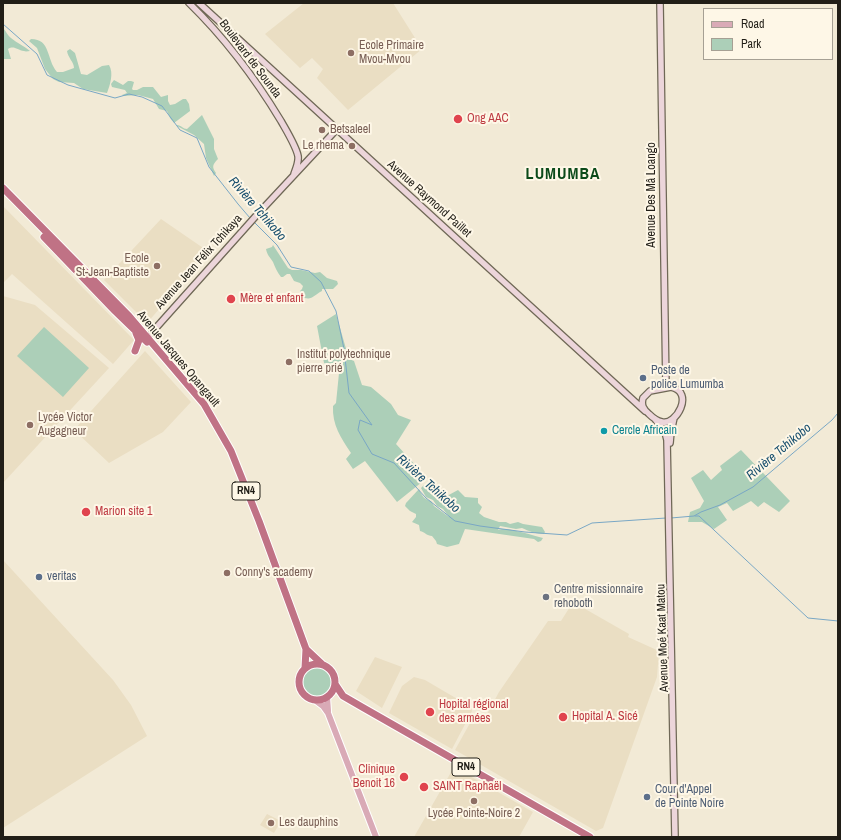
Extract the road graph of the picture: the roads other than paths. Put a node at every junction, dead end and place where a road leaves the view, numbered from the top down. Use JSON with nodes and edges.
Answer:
{"nodes":[{"id":1,"x":189,"y":3,"type":"edge"},
{"id":2,"x":199,"y":3,"type":"edge"},
{"id":3,"x":660,"y":3,"type":"edge"},
{"id":4,"x":337,"y":129,"type":"junction"},
{"id":5,"x":298,"y":155,"type":"junction"},
{"id":6,"x":308,"y":161,"type":"junction"},
{"id":7,"x":292,"y":178,"type":"junction"},
{"id":8,"x":3,"y":188,"type":"edge"},
{"id":9,"x":3,"y":195,"type":"edge"},
{"id":10,"x":135,"y":331,"type":"junction"},
{"id":11,"x":146,"y":339,"type":"junction"},
{"id":12,"x":135,"y":351,"type":"dead end"},
{"id":13,"x":666,"y":388,"type":"junction"},
{"id":14,"x":643,"y":398,"type":"junction"},
{"id":15,"x":636,"y":404,"type":"junction"},
{"id":16,"x":645,"y":411,"type":"junction"},
{"id":17,"x":674,"y":418,"type":"junction"},
{"id":18,"x":655,"y":419,"type":"junction"},
{"id":19,"x":668,"y":439,"type":"junction"},
{"id":20,"x":306,"y":649,"type":"junction"},
{"id":21,"x":323,"y":665,"type":"junction"},
{"id":22,"x":306,"y":668,"type":"junction"},
{"id":23,"x":335,"y":684,"type":"junction"},
{"id":24,"x":328,"y":696,"type":"junction"},
{"id":25,"x":343,"y":696,"type":"junction"},
{"id":26,"x":315,"y":700,"type":"junction"},
{"id":27,"x":328,"y":712,"type":"junction"},
{"id":28,"x":376,"y":837,"type":"edge"},
{"id":29,"x":590,"y":837,"type":"edge"},
{"id":30,"x":677,"y":837,"type":"edge"}],
"edges":[{"from":1,"to":5,"type":"main road","name":"Boulevard de Sounda"},
{"from":2,"to":4,"type":"main road","name":"Avenue Raymond Paillet"},
{"from":3,"to":13,"type":"main road","name":"Avenue Des Mâ Loango"},
{"from":4,"to":6,"type":"main road","name":"Avenue Jean Félix Tchikaya"},
{"from":4,"to":15,"type":"main road","name":"Avenue Raymond Paillet"},
{"from":5,"to":6,"type":"main road"},
{"from":5,"to":7,"type":"main road"},
{"from":6,"to":7,"type":"main road","name":"Avenue Jean Félix Tchikaya"},
{"from":7,"to":11,"type":"main road","name":"Avenue Jean Félix Tchikaya"},
{"from":8,"to":11,"type":"highway","name":"Avenue Jacques Opangault","number":"RN4"},
{"from":9,"to":10,"type":"highway","number":"RN4"},
{"from":10,"to":11,"type":"highway","number":"RN4"},
{"from":10,"to":12,"type":"highway"},
{"from":11,"to":20,"type":"highway","name":"Avenue Jacques Opangault","number":"RN4"},
{"from":13,"to":14,"type":"main road"},
{"from":13,"to":17,"type":"main road"},
{"from":14,"to":15,"type":"main road"},
{"from":14,"to":16,"type":"main road"},
{"from":15,"to":16,"type":"main road","name":"Avenue Raymond Paillet"},
{"from":16,"to":18,"type":"main road"},
{"from":17,"to":18,"type":"main road"},
{"from":17,"to":19,"type":"main road"},
{"from":18,"to":19,"type":"main road"},
{"from":19,"to":30,"type":"main road","name":"Avenue Moé Kaat Matou"},
{"from":20,"to":21,"type":"highway","number":"RN4"},
{"from":20,"to":22,"type":"highway","number":"RN4"},
{"from":21,"to":22,"type":"highway"},
{"from":21,"to":23,"type":"highway","number":"RN4"},
{"from":22,"to":26,"type":"highway","number":"RN4"},
{"from":23,"to":24,"type":"highway"},
{"from":23,"to":25,"type":"highway","number":"RN4"},
{"from":24,"to":25,"type":"highway","number":"RN4"},
{"from":24,"to":26,"type":"highway","number":"RN4"},
{"from":24,"to":27,"type":"main road"},
{"from":25,"to":29,"type":"highway","number":"RN4"},
{"from":26,"to":27,"type":"main road"},
{"from":27,"to":28,"type":"main road"}]}
